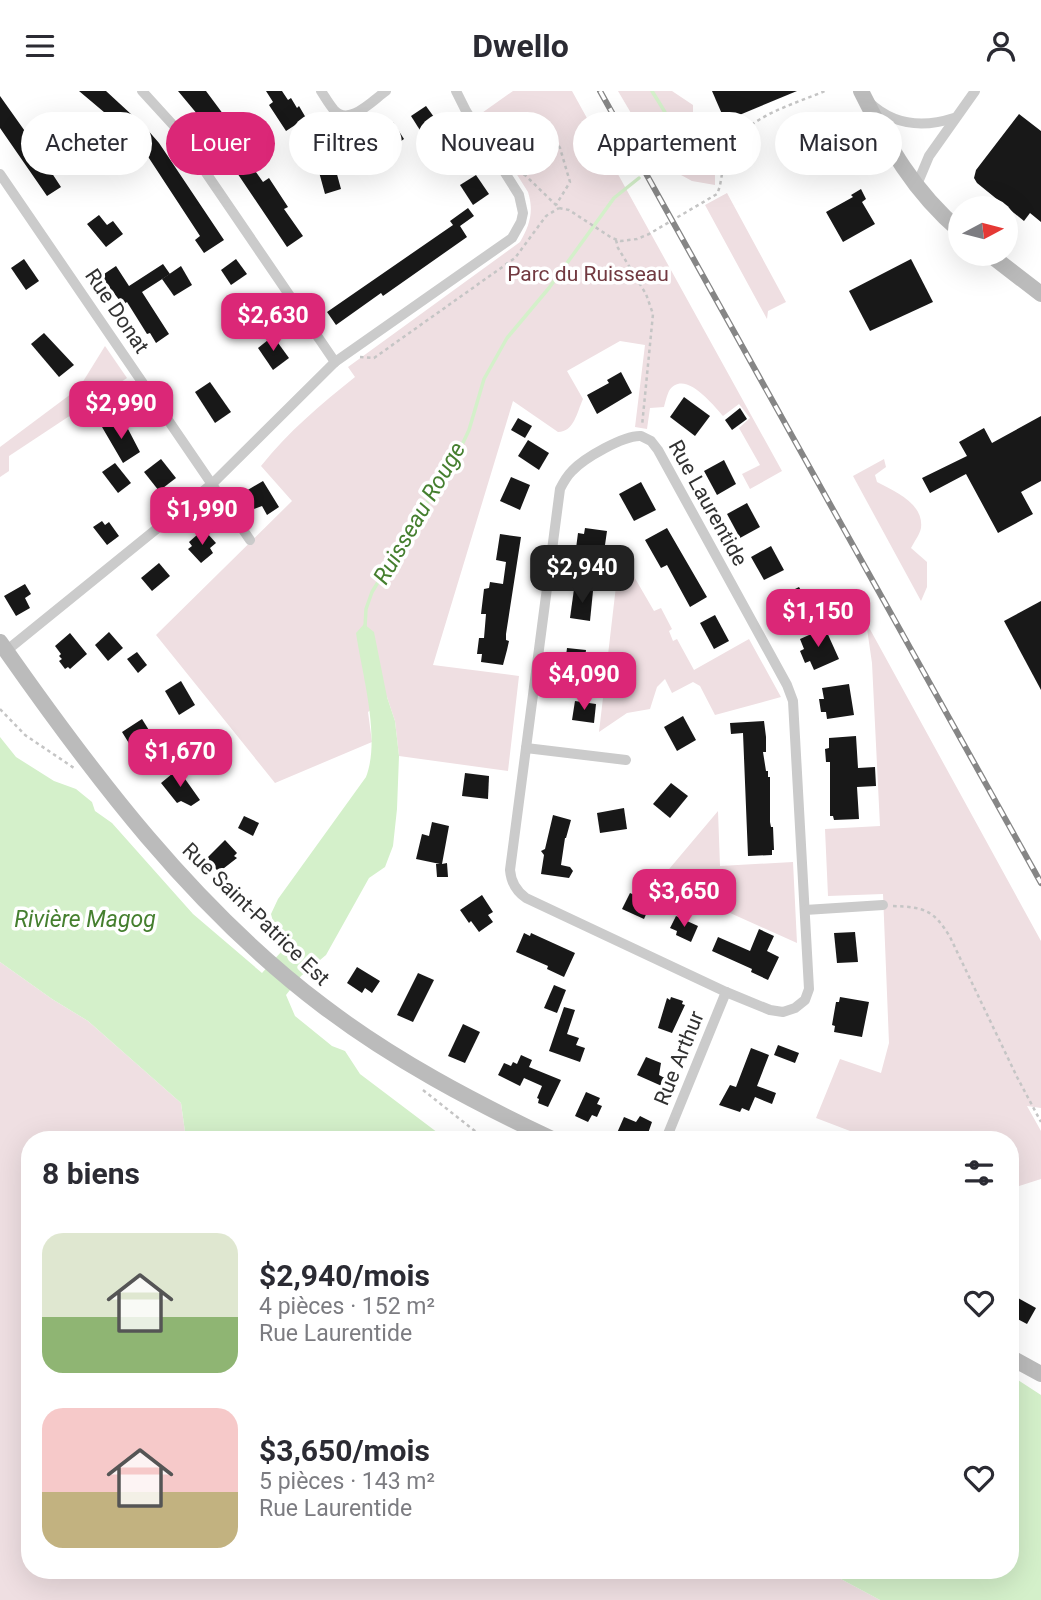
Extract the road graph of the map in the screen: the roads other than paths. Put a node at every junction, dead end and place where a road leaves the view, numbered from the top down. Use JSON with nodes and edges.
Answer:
{"nodes":[{"id":1,"x":142,"y":91,"type":"edge"},
{"id":2,"x":321,"y":91,"type":"edge"},
{"id":3,"x":386,"y":91,"type":"edge"},
{"id":4,"x":456,"y":91,"type":"edge"},
{"id":5,"x":975,"y":91,"type":"edge"},
{"id":6,"x":862,"y":94,"type":"edge"},
{"id":7,"x":954,"y":118,"type":"junction"},
{"id":8,"x":0,"y":174,"type":"edge"},
{"id":9,"x":916,"y":187,"type":"junction"},
{"id":10,"x":948,"y":219,"type":"edge"},
{"id":11,"x":1005,"y":266,"type":"edge"},
{"id":12,"x":1041,"y":294,"type":"edge"},
{"id":13,"x":335,"y":362,"type":"junction"},
{"id":14,"x":212,"y":484,"type":"junction"},
{"id":15,"x":250,"y":540,"type":"dead end"},
{"id":16,"x":3,"y":646,"type":"edge"},
{"id":17,"x":526,"y":748,"type":"junction"},
{"id":18,"x":626,"y":760,"type":"dead end"},
{"id":19,"x":883,"y":905,"type":"road end"},
{"id":20,"x":805,"y":910,"type":"junction"},
{"id":21,"x":726,"y":992,"type":"junction"},
{"id":22,"x":535,"y":1131,"type":"edge"},
{"id":23,"x":669,"y":1131,"type":"edge"},
{"id":24,"x":1019,"y":1362,"type":"edge"},
{"id":25,"x":1041,"y":1374,"type":"edge"}],
"edges":[{"from":1,"to":13,"type":"street"},
{"from":2,"to":3,"type":"street"},
{"from":4,"to":13,"type":"street"},
{"from":5,"to":7,"type":"street"},
{"from":6,"to":7,"type":"street"},
{"from":6,"to":9,"type":"street"},
{"from":7,"to":9,"type":"street"},
{"from":8,"to":14,"type":"street","name":"Rue Donat"},
{"from":9,"to":10,"type":"street"},
{"from":11,"to":12,"type":"street"},
{"from":13,"to":14,"type":"street"},
{"from":14,"to":15,"type":"street","name":"Rue Donat"},
{"from":14,"to":16,"type":"street"},
{"from":16,"to":22,"type":"street","name":"Rue Saint-Patrice Est"},
{"from":17,"to":18,"type":"street"},
{"from":17,"to":20,"type":"street","name":"Rue Laurentide"},
{"from":17,"to":21,"type":"street","name":"Rue Laurentide"},
{"from":19,"to":20,"type":"street"},
{"from":20,"to":21,"type":"street","name":"Rue Laurentide"},
{"from":21,"to":23,"type":"street","name":"Rue Arthur"},
{"from":24,"to":25,"type":"street"}]}
